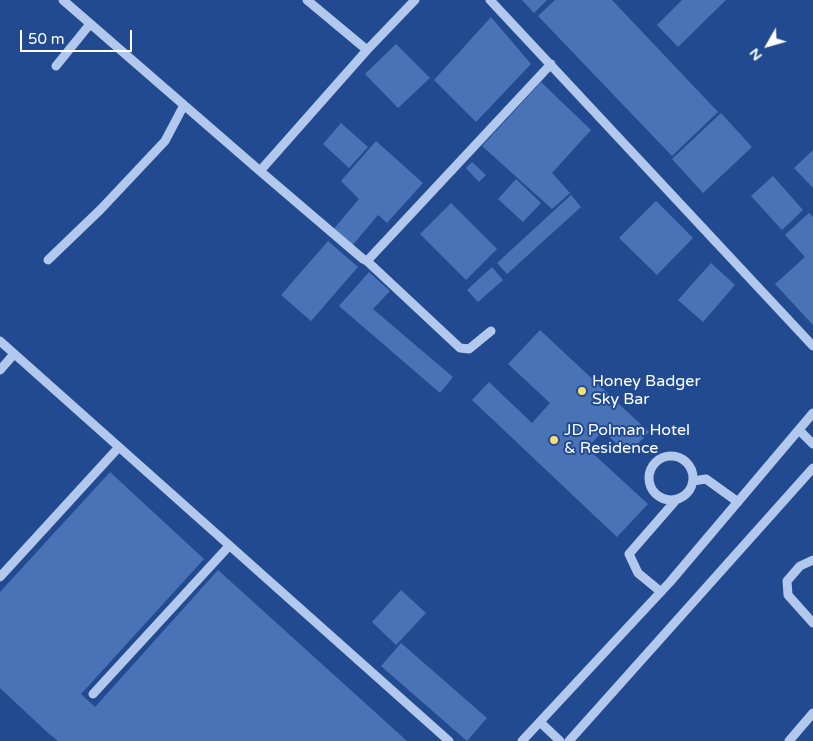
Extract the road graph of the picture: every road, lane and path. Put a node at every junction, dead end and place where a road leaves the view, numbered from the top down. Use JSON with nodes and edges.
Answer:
{"nodes":[{"id":1,"x":63,"y":0,"type":"edge"},
{"id":2,"x":307,"y":0,"type":"edge"},
{"id":3,"x":415,"y":0,"type":"edge"},
{"id":4,"x":490,"y":0,"type":"edge"},
{"id":5,"x":90,"y":24,"type":"junction"},
{"id":6,"x":368,"y":50,"type":"junction"},
{"id":7,"x":551,"y":64,"type":"junction"},
{"id":8,"x":56,"y":66,"type":"dead end"},
{"id":9,"x":184,"y":105,"type":"junction"},
{"id":10,"x":260,"y":171,"type":"junction"},
{"id":11,"x":48,"y":260,"type":"dead end"},
{"id":12,"x":367,"y":261,"type":"junction"},
{"id":13,"x":491,"y":331,"type":"dead end"},
{"id":14,"x":0,"y":341,"type":"edge"},
{"id":15,"x":813,"y":346,"type":"edge"},
{"id":16,"x":14,"y":354,"type":"junction"},
{"id":17,"x":0,"y":370,"type":"edge"},
{"id":18,"x":813,"y":413,"type":"edge"},
{"id":19,"x":799,"y":430,"type":"junction"},
{"id":20,"x":813,"y":444,"type":"edge"},
{"id":21,"x":119,"y":447,"type":"junction"},
{"id":22,"x":813,"y":468,"type":"edge"},
{"id":23,"x":693,"y":481,"type":"junction"},
{"id":24,"x":676,"y":500,"type":"junction"},
{"id":25,"x":738,"y":502,"type":"junction"},
{"id":26,"x":229,"y":546,"type":"junction"},
{"id":27,"x":813,"y":560,"type":"edge"},
{"id":28,"x":0,"y":577,"type":"edge"},
{"id":29,"x":661,"y":592,"type":"junction"},
{"id":30,"x":813,"y":623,"type":"edge"},
{"id":31,"x":93,"y":694,"type":"dead end"},
{"id":32,"x":813,"y":713,"type":"edge"},
{"id":33,"x":540,"y":722,"type":"junction"},
{"id":34,"x":449,"y":741,"type":"edge"},
{"id":35,"x":522,"y":741,"type":"edge"},
{"id":36,"x":560,"y":741,"type":"edge"},
{"id":37,"x":569,"y":741,"type":"edge"},
{"id":38,"x":789,"y":741,"type":"edge"}],
"edges":[{"from":1,"to":5,"type":"street"},
{"from":2,"to":6,"type":"street"},
{"from":3,"to":6,"type":"street"},
{"from":4,"to":7,"type":"street"},
{"from":5,"to":8,"type":"street"},
{"from":5,"to":9,"type":"street"},
{"from":6,"to":10,"type":"street"},
{"from":7,"to":12,"type":"street"},
{"from":7,"to":15,"type":"street"},
{"from":9,"to":10,"type":"street"},
{"from":9,"to":11,"type":"street"},
{"from":10,"to":12,"type":"street"},
{"from":12,"to":13,"type":"street"},
{"from":14,"to":16,"type":"street"},
{"from":16,"to":17,"type":"street"},
{"from":16,"to":21,"type":"street"},
{"from":18,"to":19,"type":"street"},
{"from":19,"to":20,"type":"street"},
{"from":19,"to":25,"type":"street"},
{"from":21,"to":26,"type":"street"},
{"from":21,"to":28,"type":"street"},
{"from":22,"to":37,"type":"street"},
{"from":23,"to":24,"type":"street"},
{"from":23,"to":24,"type":"street"},
{"from":23,"to":25,"type":"street"},
{"from":24,"to":29,"type":"street"},
{"from":25,"to":29,"type":"street"},
{"from":26,"to":31,"type":"street"},
{"from":26,"to":34,"type":"street"},
{"from":27,"to":30,"type":"street"},
{"from":29,"to":33,"type":"street"},
{"from":32,"to":38,"type":"street"},
{"from":33,"to":35,"type":"street"},
{"from":33,"to":36,"type":"street"}]}
